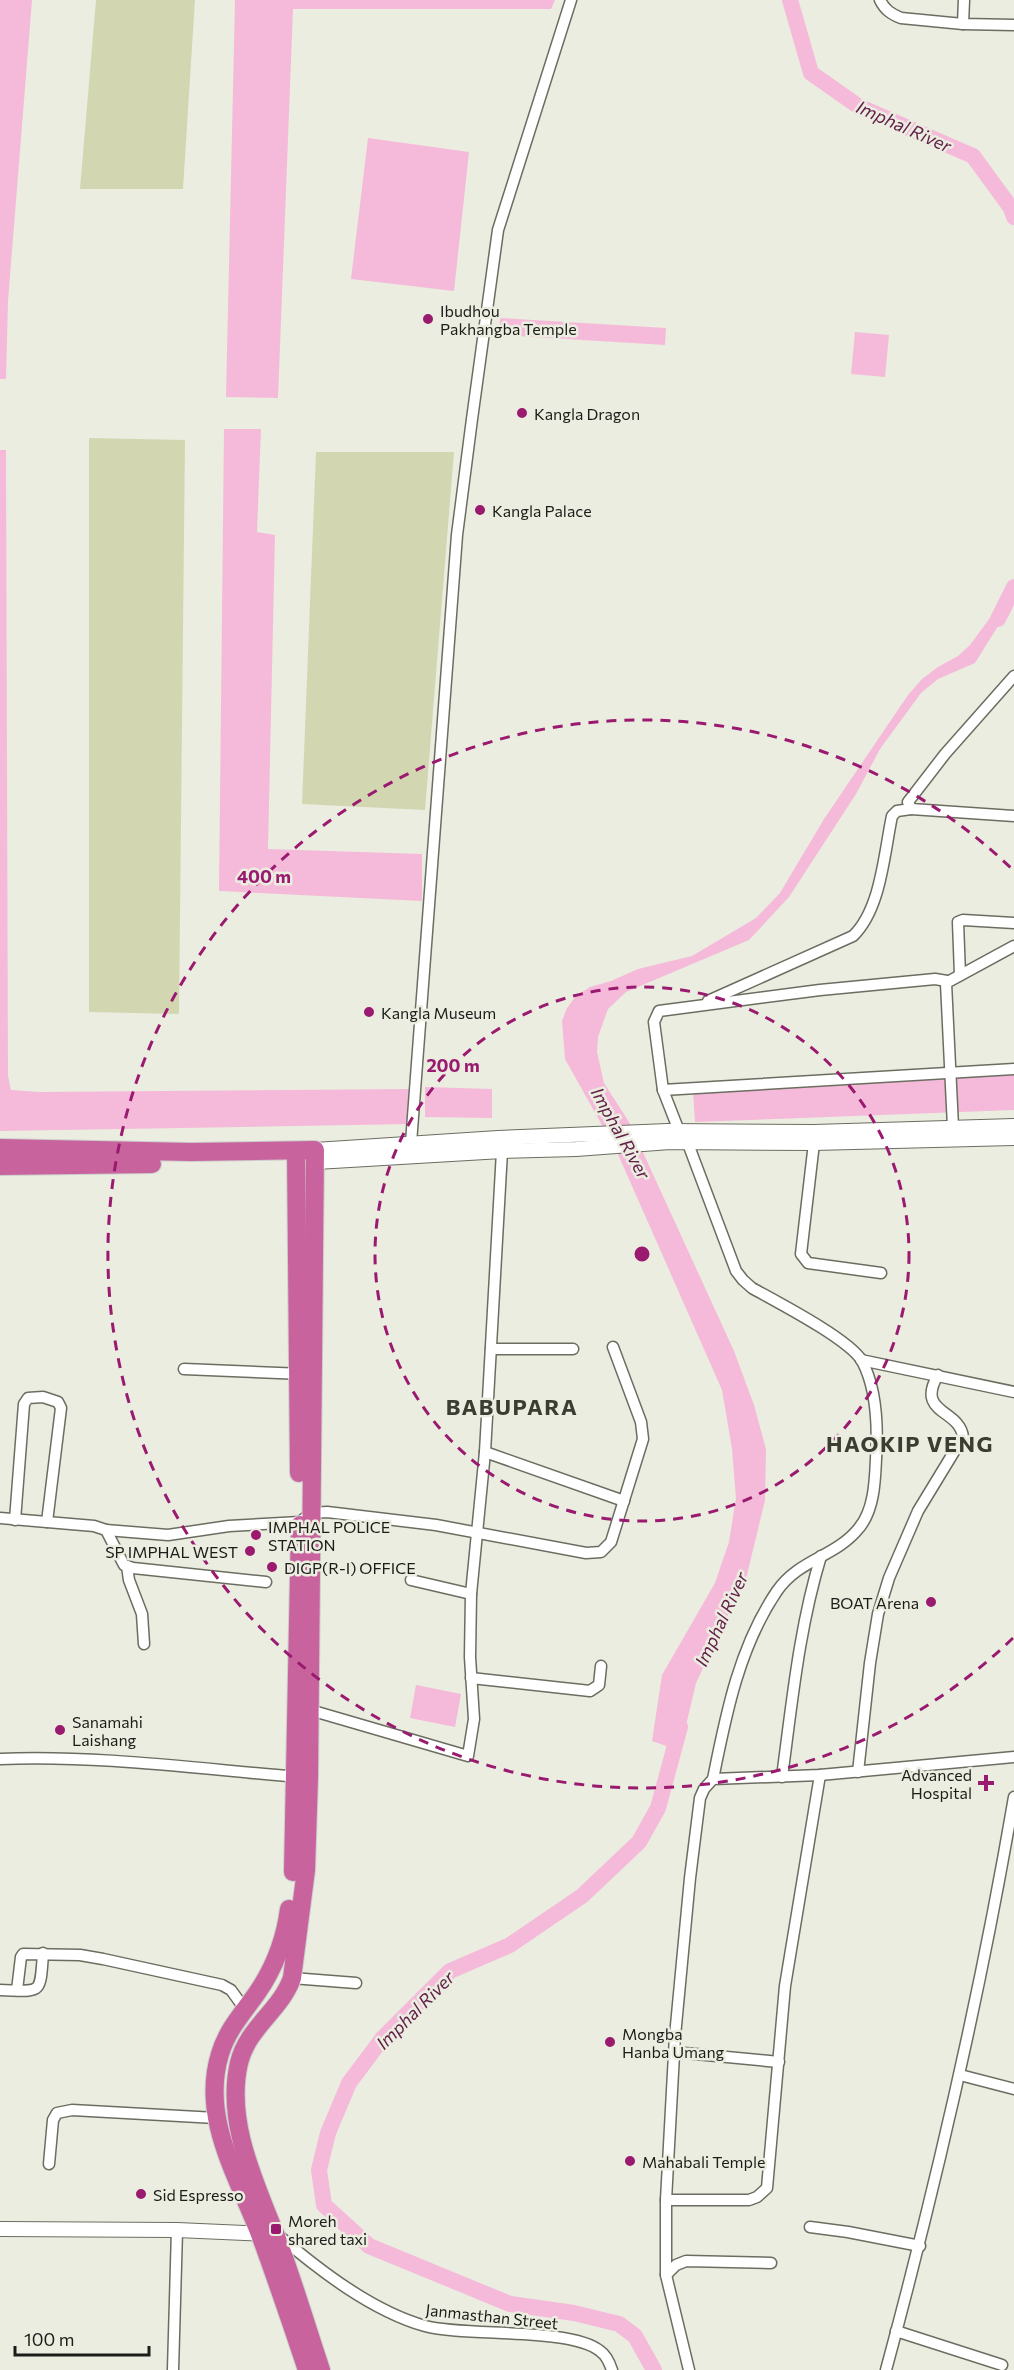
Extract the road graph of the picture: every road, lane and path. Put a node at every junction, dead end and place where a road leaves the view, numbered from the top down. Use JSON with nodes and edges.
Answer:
{"nodes":[{"id":1,"x":571,"y":0,"type":"edge"},
{"id":2,"x":880,"y":0,"type":"edge"},
{"id":3,"x":964,"y":0,"type":"edge"},
{"id":4,"x":963,"y":24,"type":"junction"},
{"id":5,"x":1014,"y":26,"type":"edge"},
{"id":6,"x":1014,"y":676,"type":"edge"},
{"id":7,"x":910,"y":809,"type":"junction"},
{"id":8,"x":1014,"y":816,"type":"edge"},
{"id":9,"x":1014,"y":923,"type":"edge"},
{"id":10,"x":1014,"y":946,"type":"edge"},
{"id":11,"x":960,"y":975,"type":"junction"},
{"id":12,"x":947,"y":981,"type":"junction"},
{"id":13,"x":697,"y":1005,"type":"junction"},
{"id":14,"x":1014,"y":1069,"type":"edge"},
{"id":15,"x":950,"y":1072,"type":"junction"},
{"id":16,"x":663,"y":1090,"type":"junction"},
{"id":17,"x":952,"y":1120,"type":"junction"},
{"id":18,"x":1014,"y":1126,"type":"edge"},
{"id":19,"x":676,"y":1136,"type":"junction"},
{"id":20,"x":1014,"y":1138,"type":"edge"},
{"id":21,"x":576,"y":1142,"type":"junction"},
{"id":22,"x":411,"y":1143,"type":"junction"},
{"id":23,"x":814,"y":1143,"type":"junction"},
{"id":24,"x":4,"y":1146,"type":"edge"},
{"id":25,"x":502,"y":1151,"type":"junction"},
{"id":26,"x":296,"y":1156,"type":"junction"},
{"id":27,"x":315,"y":1156,"type":"junction"},
{"id":28,"x":0,"y":1166,"type":"edge"},
{"id":29,"x":881,"y":1273,"type":"dead end"},
{"id":30,"x":306,"y":1285,"type":"junction"},
{"id":31,"x":613,"y":1347,"type":"dead end"},
{"id":32,"x":491,"y":1349,"type":"junction"},
{"id":33,"x":573,"y":1349,"type":"dead end"},
{"id":34,"x":861,"y":1360,"type":"junction"},
{"id":35,"x":183,"y":1369,"type":"dead end"},
{"id":36,"x":306,"y":1374,"type":"junction"},
{"id":37,"x":938,"y":1374,"type":"junction"},
{"id":38,"x":1014,"y":1392,"type":"edge"},
{"id":39,"x":484,"y":1452,"type":"junction"},
{"id":40,"x":624,"y":1501,"type":"junction"},
{"id":41,"x":305,"y":1517,"type":"junction"},
{"id":42,"x":0,"y":1518,"type":"edge"},
{"id":43,"x":15,"y":1520,"type":"junction"},
{"id":44,"x":47,"y":1522,"type":"junction"},
{"id":45,"x":106,"y":1530,"type":"junction"},
{"id":46,"x":477,"y":1533,"type":"junction"},
{"id":47,"x":821,"y":1556,"type":"junction"},
{"id":48,"x":127,"y":1566,"type":"junction"},
{"id":49,"x":411,"y":1580,"type":"dead end"},
{"id":50,"x":266,"y":1582,"type":"dead end"},
{"id":51,"x":471,"y":1594,"type":"junction"},
{"id":52,"x":144,"y":1644,"type":"dead end"},
{"id":53,"x":601,"y":1665,"type":"dead end"},
{"id":54,"x":471,"y":1678,"type":"junction"},
{"id":55,"x":310,"y":1710,"type":"junction"},
{"id":56,"x":1014,"y":1757,"type":"edge"},
{"id":57,"x":0,"y":1760,"type":"edge"},
{"id":58,"x":858,"y":1772,"type":"junction"},
{"id":59,"x":820,"y":1775,"type":"junction"},
{"id":60,"x":303,"y":1777,"type":"junction"},
{"id":61,"x":782,"y":1777,"type":"junction"},
{"id":62,"x":713,"y":1779,"type":"junction"},
{"id":63,"x":1014,"y":1797,"type":"edge"},
{"id":64,"x":43,"y":1953,"type":"junction"},
{"id":65,"x":292,"y":1978,"type":"junction"},
{"id":66,"x":356,"y":1983,"type":"dead end"},
{"id":67,"x":0,"y":1990,"type":"edge"},
{"id":68,"x":17,"y":1990,"type":"junction"},
{"id":69,"x":244,"y":2008,"type":"junction"},
{"id":70,"x":675,"y":2052,"type":"junction"},
{"id":71,"x":779,"y":2062,"type":"junction"},
{"id":72,"x":960,"y":2075,"type":"junction"},
{"id":73,"x":1014,"y":2089,"type":"edge"},
{"id":74,"x":216,"y":2118,"type":"junction"},
{"id":75,"x":49,"y":2164,"type":"dead end"},
{"id":76,"x":666,"y":2200,"type":"junction"},
{"id":77,"x":810,"y":2227,"type":"dead end"},
{"id":78,"x":0,"y":2229,"type":"edge"},
{"id":79,"x":177,"y":2230,"type":"junction"},
{"id":80,"x":268,"y":2234,"type":"junction"},
{"id":81,"x":920,"y":2246,"type":"junction"},
{"id":82,"x":771,"y":2263,"type":"dead end"},
{"id":83,"x":666,"y":2275,"type":"junction"},
{"id":84,"x":896,"y":2331,"type":"junction"},
{"id":85,"x":1014,"y":2366,"type":"edge"},
{"id":86,"x":998,"y":2368,"type":"edge"},
{"id":87,"x":173,"y":2370,"type":"edge"},
{"id":88,"x":308,"y":2370,"type":"edge"},
{"id":89,"x":321,"y":2370,"type":"edge"},
{"id":90,"x":612,"y":2370,"type":"edge"},
{"id":91,"x":689,"y":2370,"type":"edge"},
{"id":92,"x":886,"y":2370,"type":"edge"}],
"edges":[{"from":1,"to":22,"type":"street"},
{"from":2,"to":4,"type":"street"},
{"from":3,"to":4,"type":"street"},
{"from":4,"to":5,"type":"street"},
{"from":6,"to":7,"type":"street"},
{"from":7,"to":8,"type":"street"},
{"from":7,"to":13,"type":"street"},
{"from":9,"to":11,"type":"street"},
{"from":10,"to":11,"type":"street"},
{"from":11,"to":12,"type":"street"},
{"from":12,"to":13,"type":"street"},
{"from":12,"to":15,"type":"street"},
{"from":13,"to":16,"type":"street"},
{"from":14,"to":15,"type":"street"},
{"from":15,"to":16,"type":"street"},
{"from":15,"to":17,"type":"street"},
{"from":16,"to":19,"type":"street"},
{"from":17,"to":18,"type":"street"},
{"from":17,"to":19,"type":"street"},
{"from":19,"to":21,"type":"street"},
{"from":19,"to":23,"type":"street"},
{"from":19,"to":34,"type":"street"},
{"from":20,"to":23,"type":"street"},
{"from":21,"to":22,"type":"street"},
{"from":21,"to":25,"type":"street"},
{"from":22,"to":27,"type":"street"},
{"from":23,"to":29,"type":"street"},
{"from":24,"to":26,"type":"highway"},
{"from":25,"to":27,"type":"street"},
{"from":25,"to":32,"type":"street"},
{"from":26,"to":27,"type":"highway"},
{"from":26,"to":28,"type":"highway"},
{"from":26,"to":30,"type":"highway"},
{"from":27,"to":30,"type":"highway"},
{"from":30,"to":36,"type":"highway"},
{"from":31,"to":40,"type":"street"},
{"from":32,"to":33,"type":"street"},
{"from":32,"to":39,"type":"street"},
{"from":34,"to":37,"type":"street"},
{"from":34,"to":47,"type":"street"},
{"from":35,"to":36,"type":"street"},
{"from":36,"to":41,"type":"highway"},
{"from":37,"to":38,"type":"street"},
{"from":37,"to":58,"type":"street"},
{"from":39,"to":40,"type":"street"},
{"from":39,"to":46,"type":"street"},
{"from":40,"to":46,"type":"street"},
{"from":41,"to":45,"type":"street"},
{"from":41,"to":46,"type":"street"},
{"from":41,"to":55,"type":"highway"},
{"from":41,"to":60,"type":"highway"},
{"from":42,"to":43,"type":"street"},
{"from":43,"to":44,"type":"street"},
{"from":43,"to":44,"type":"street"},
{"from":44,"to":45,"type":"street"},
{"from":45,"to":48,"type":"street"},
{"from":46,"to":51,"type":"street"},
{"from":47,"to":61,"type":"street"},
{"from":47,"to":62,"type":"street"},
{"from":48,"to":50,"type":"street"},
{"from":48,"to":52,"type":"street"},
{"from":49,"to":51,"type":"street"},
{"from":51,"to":54,"type":"street"},
{"from":53,"to":54,"type":"street"},
{"from":54,"to":55,"type":"street"},
{"from":55,"to":60,"type":"highway"},
{"from":56,"to":58,"type":"street"},
{"from":57,"to":60,"type":"street"},
{"from":58,"to":59,"type":"street"},
{"from":59,"to":61,"type":"street"},
{"from":59,"to":71,"type":"street"},
{"from":60,"to":65,"type":"highway"},
{"from":60,"to":69,"type":"highway"},
{"from":61,"to":62,"type":"street"},
{"from":62,"to":70,"type":"street"},
{"from":63,"to":72,"type":"street"},
{"from":64,"to":68,"type":"street"},
{"from":64,"to":68,"type":"street"},
{"from":64,"to":69,"type":"street"},
{"from":65,"to":66,"type":"street"},
{"from":65,"to":80,"type":"highway"},
{"from":67,"to":68,"type":"street"},
{"from":69,"to":74,"type":"highway"},
{"from":70,"to":71,"type":"street"},
{"from":70,"to":76,"type":"street"},
{"from":71,"to":76,"type":"street"},
{"from":72,"to":73,"type":"street"},
{"from":72,"to":81,"type":"street"},
{"from":74,"to":75,"type":"street"},
{"from":74,"to":80,"type":"highway"},
{"from":76,"to":83,"type":"street"},
{"from":77,"to":81,"type":"street"},
{"from":78,"to":79,"type":"street"},
{"from":79,"to":80,"type":"street"},
{"from":79,"to":87,"type":"street"},
{"from":80,"to":88,"type":"highway"},
{"from":80,"to":89,"type":"highway"},
{"from":80,"to":90,"type":"street","name":"Janmasthan Street"},
{"from":81,"to":84,"type":"street"},
{"from":82,"to":83,"type":"street"},
{"from":83,"to":91,"type":"street"},
{"from":84,"to":86,"type":"street"},
{"from":84,"to":92,"type":"street"},
{"from":85,"to":86,"type":"street"}]}
